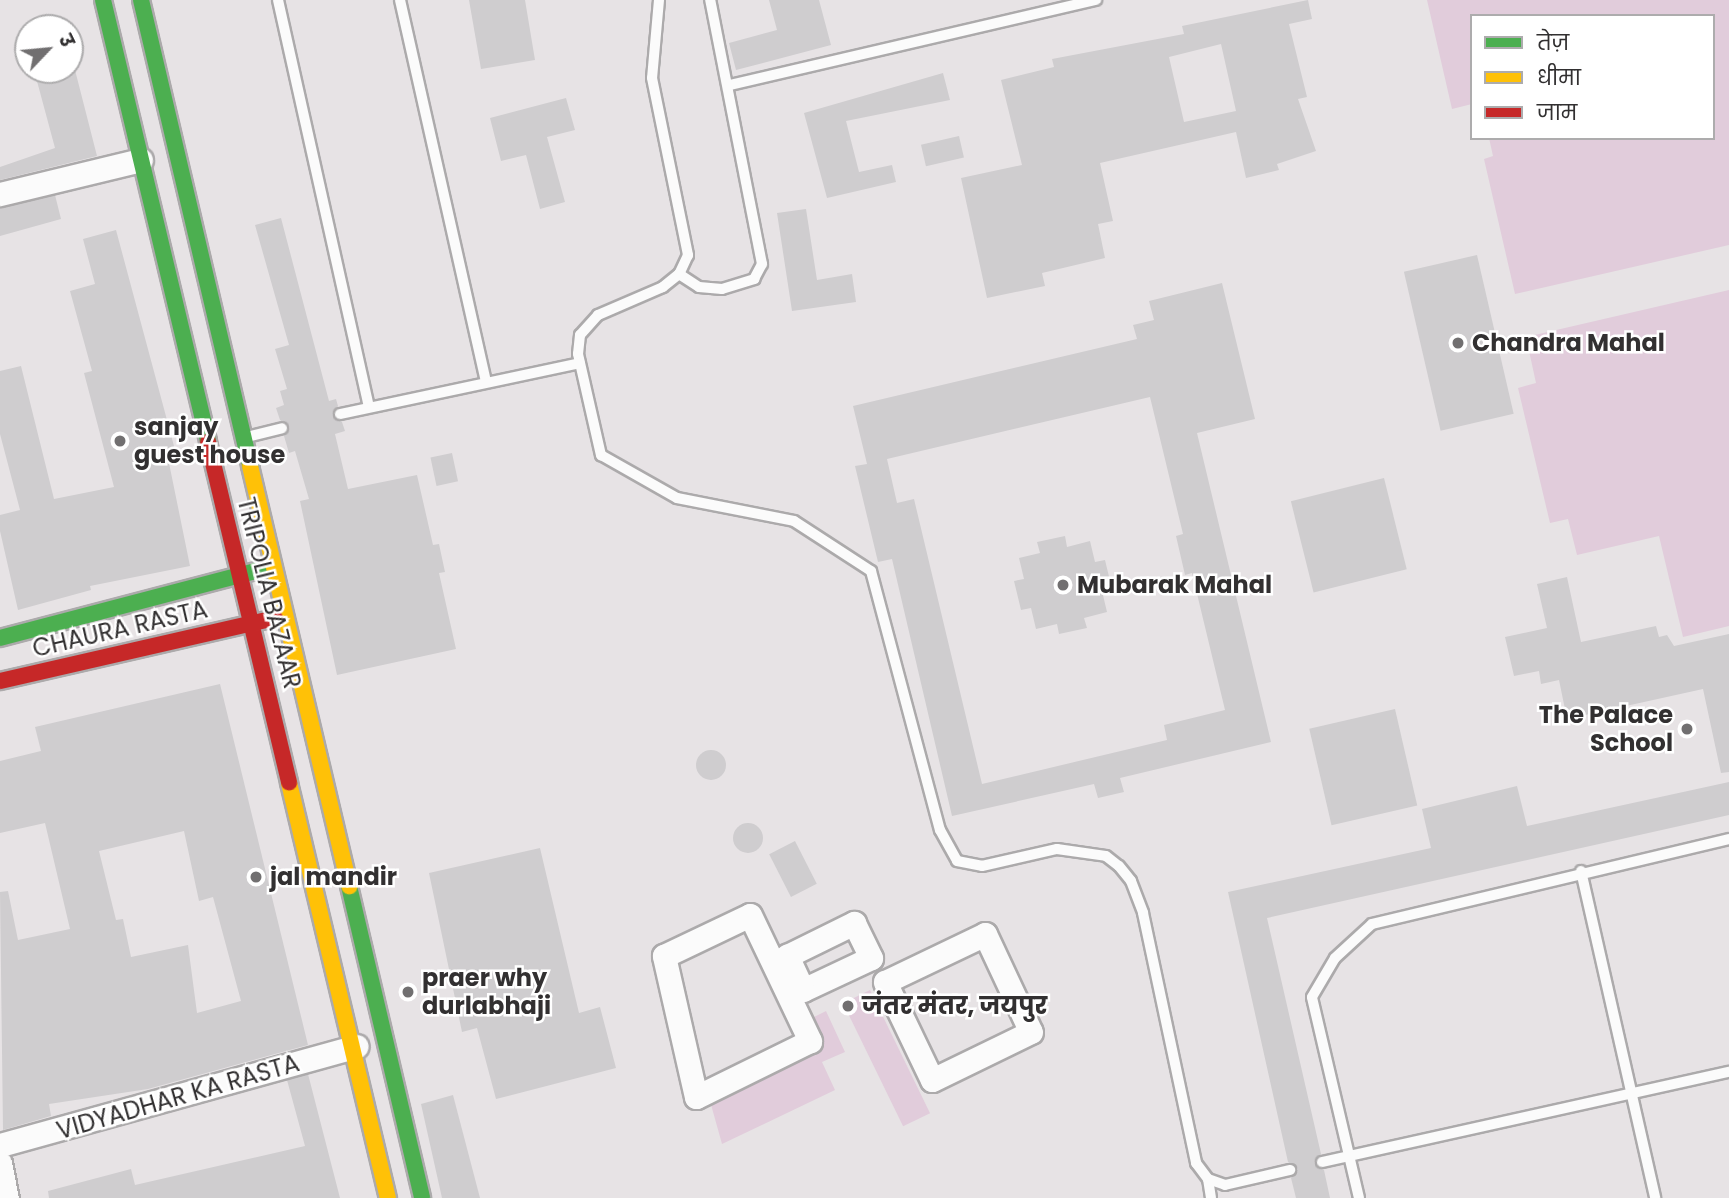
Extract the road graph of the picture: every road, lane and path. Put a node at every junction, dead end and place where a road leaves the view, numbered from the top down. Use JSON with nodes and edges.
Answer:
{"nodes":[{"id":1,"x":103,"y":0,"type":"edge"},
{"id":2,"x":141,"y":0,"type":"edge"},
{"id":3,"x":278,"y":0,"type":"edge"},
{"id":4,"x":400,"y":0,"type":"edge"},
{"id":5,"x":659,"y":0,"type":"edge"},
{"id":6,"x":710,"y":0,"type":"edge"},
{"id":7,"x":1096,"y":0,"type":"edge"},
{"id":8,"x":730,"y":85,"type":"junction"},
{"id":9,"x":141,"y":160,"type":"junction"},
{"id":10,"x":0,"y":194,"type":"edge"},
{"id":11,"x":679,"y":274,"type":"junction"},
{"id":12,"x":580,"y":363,"type":"junction"},
{"id":13,"x":486,"y":381,"type":"junction"},
{"id":14,"x":369,"y":407,"type":"junction"},
{"id":15,"x":340,"y":414,"type":"dead end"},
{"id":16,"x":282,"y":428,"type":"dead end"},
{"id":17,"x":244,"y":437,"type":"junction"},
{"id":18,"x":274,"y":566,"type":"junction"},
{"id":19,"x":239,"y":574,"type":"junction"},
{"id":20,"x":285,"y":616,"type":"junction"},
{"id":21,"x":251,"y":622,"type":"junction"},
{"id":22,"x":0,"y":638,"type":"edge"},
{"id":23,"x":0,"y":681,"type":"edge"},
{"id":24,"x":1729,"y":839,"type":"edge"},
{"id":25,"x":1581,"y":871,"type":"junction"},
{"id":26,"x":750,"y":915,"type":"joint"},
{"id":27,"x":985,"y":934,"type":"joint"},
{"id":28,"x":387,"y":1038,"type":"junction"},
{"id":29,"x":356,"y":1046,"type":"junction"},
{"id":30,"x":1729,"y":1072,"type":"edge"},
{"id":31,"x":1632,"y":1093,"type":"junction"},
{"id":32,"x":0,"y":1146,"type":"edge"},
{"id":33,"x":1349,"y":1156,"type":"junction"},
{"id":34,"x":1322,"y":1162,"type":"dead end"},
{"id":35,"x":0,"y":1163,"type":"edge"},
{"id":36,"x":1290,"y":1170,"type":"dead end"},
{"id":37,"x":1208,"y":1179,"type":"junction"},
{"id":38,"x":7,"y":1198,"type":"edge"},
{"id":39,"x":388,"y":1198,"type":"edge"},
{"id":40,"x":422,"y":1198,"type":"edge"},
{"id":41,"x":1211,"y":1198,"type":"edge"},
{"id":42,"x":1359,"y":1198,"type":"edge"},
{"id":43,"x":1655,"y":1198,"type":"edge"}],
"edges":[{"from":1,"to":9,"type":"main road","name":"TRIPOLIA BAZAAR"},
{"from":2,"to":17,"type":"main road","name":"TRIPOLIA BAZAAR"},
{"from":3,"to":14,"type":"lane"},
{"from":4,"to":13,"type":"lane"},
{"from":5,"to":11,"type":"lane"},
{"from":6,"to":8,"type":"lane"},
{"from":7,"to":8,"type":"lane"},
{"from":8,"to":11,"type":"lane"},
{"from":9,"to":10,"type":"street"},
{"from":9,"to":19,"type":"main road","name":"TRIPOLIA BAZAAR"},
{"from":11,"to":12,"type":"lane"},
{"from":12,"to":13,"type":"lane"},
{"from":12,"to":37,"type":"lane"},
{"from":13,"to":14,"type":"lane"},
{"from":14,"to":15,"type":"lane"},
{"from":16,"to":17,"type":"lane"},
{"from":17,"to":18,"type":"main road","name":"TRIPOLIA BAZAAR"},
{"from":18,"to":19,"type":"main road","name":"CHAURA RASTA"},
{"from":18,"to":20,"type":"main road","name":"TRIPOLIA BAZAAR"},
{"from":19,"to":21,"type":"main road","name":"TRIPOLIA BAZAAR"},
{"from":19,"to":22,"type":"main road","name":"CHAURA RASTA"},
{"from":20,"to":21,"type":"main road","name":"CHAURA RASTA"},
{"from":20,"to":28,"type":"main road","name":"TRIPOLIA BAZAAR"},
{"from":21,"to":23,"type":"main road","name":"CHAURA RASTA"},
{"from":21,"to":29,"type":"main road","name":"TRIPOLIA BAZAAR"},
{"from":24,"to":25,"type":"lane"},
{"from":25,"to":31,"type":"lane"},
{"from":25,"to":33,"type":"lane"},
{"from":26,"to":26,"type":"street"},
{"from":27,"to":27,"type":"street"},
{"from":28,"to":29,"type":"main road"},
{"from":28,"to":40,"type":"main road","name":"TRIPOLIA BAZAAR"},
{"from":29,"to":32,"type":"street","name":"VIDYADHAR KA RASTA"},
{"from":29,"to":39,"type":"main road","name":"TRIPOLIA BAZAAR"},
{"from":30,"to":31,"type":"lane"},
{"from":31,"to":33,"type":"lane"},
{"from":31,"to":43,"type":"lane"},
{"from":33,"to":34,"type":"lane"},
{"from":33,"to":42,"type":"lane"},
{"from":35,"to":38,"type":"street"},
{"from":36,"to":37,"type":"lane"},
{"from":37,"to":41,"type":"lane"}]}
